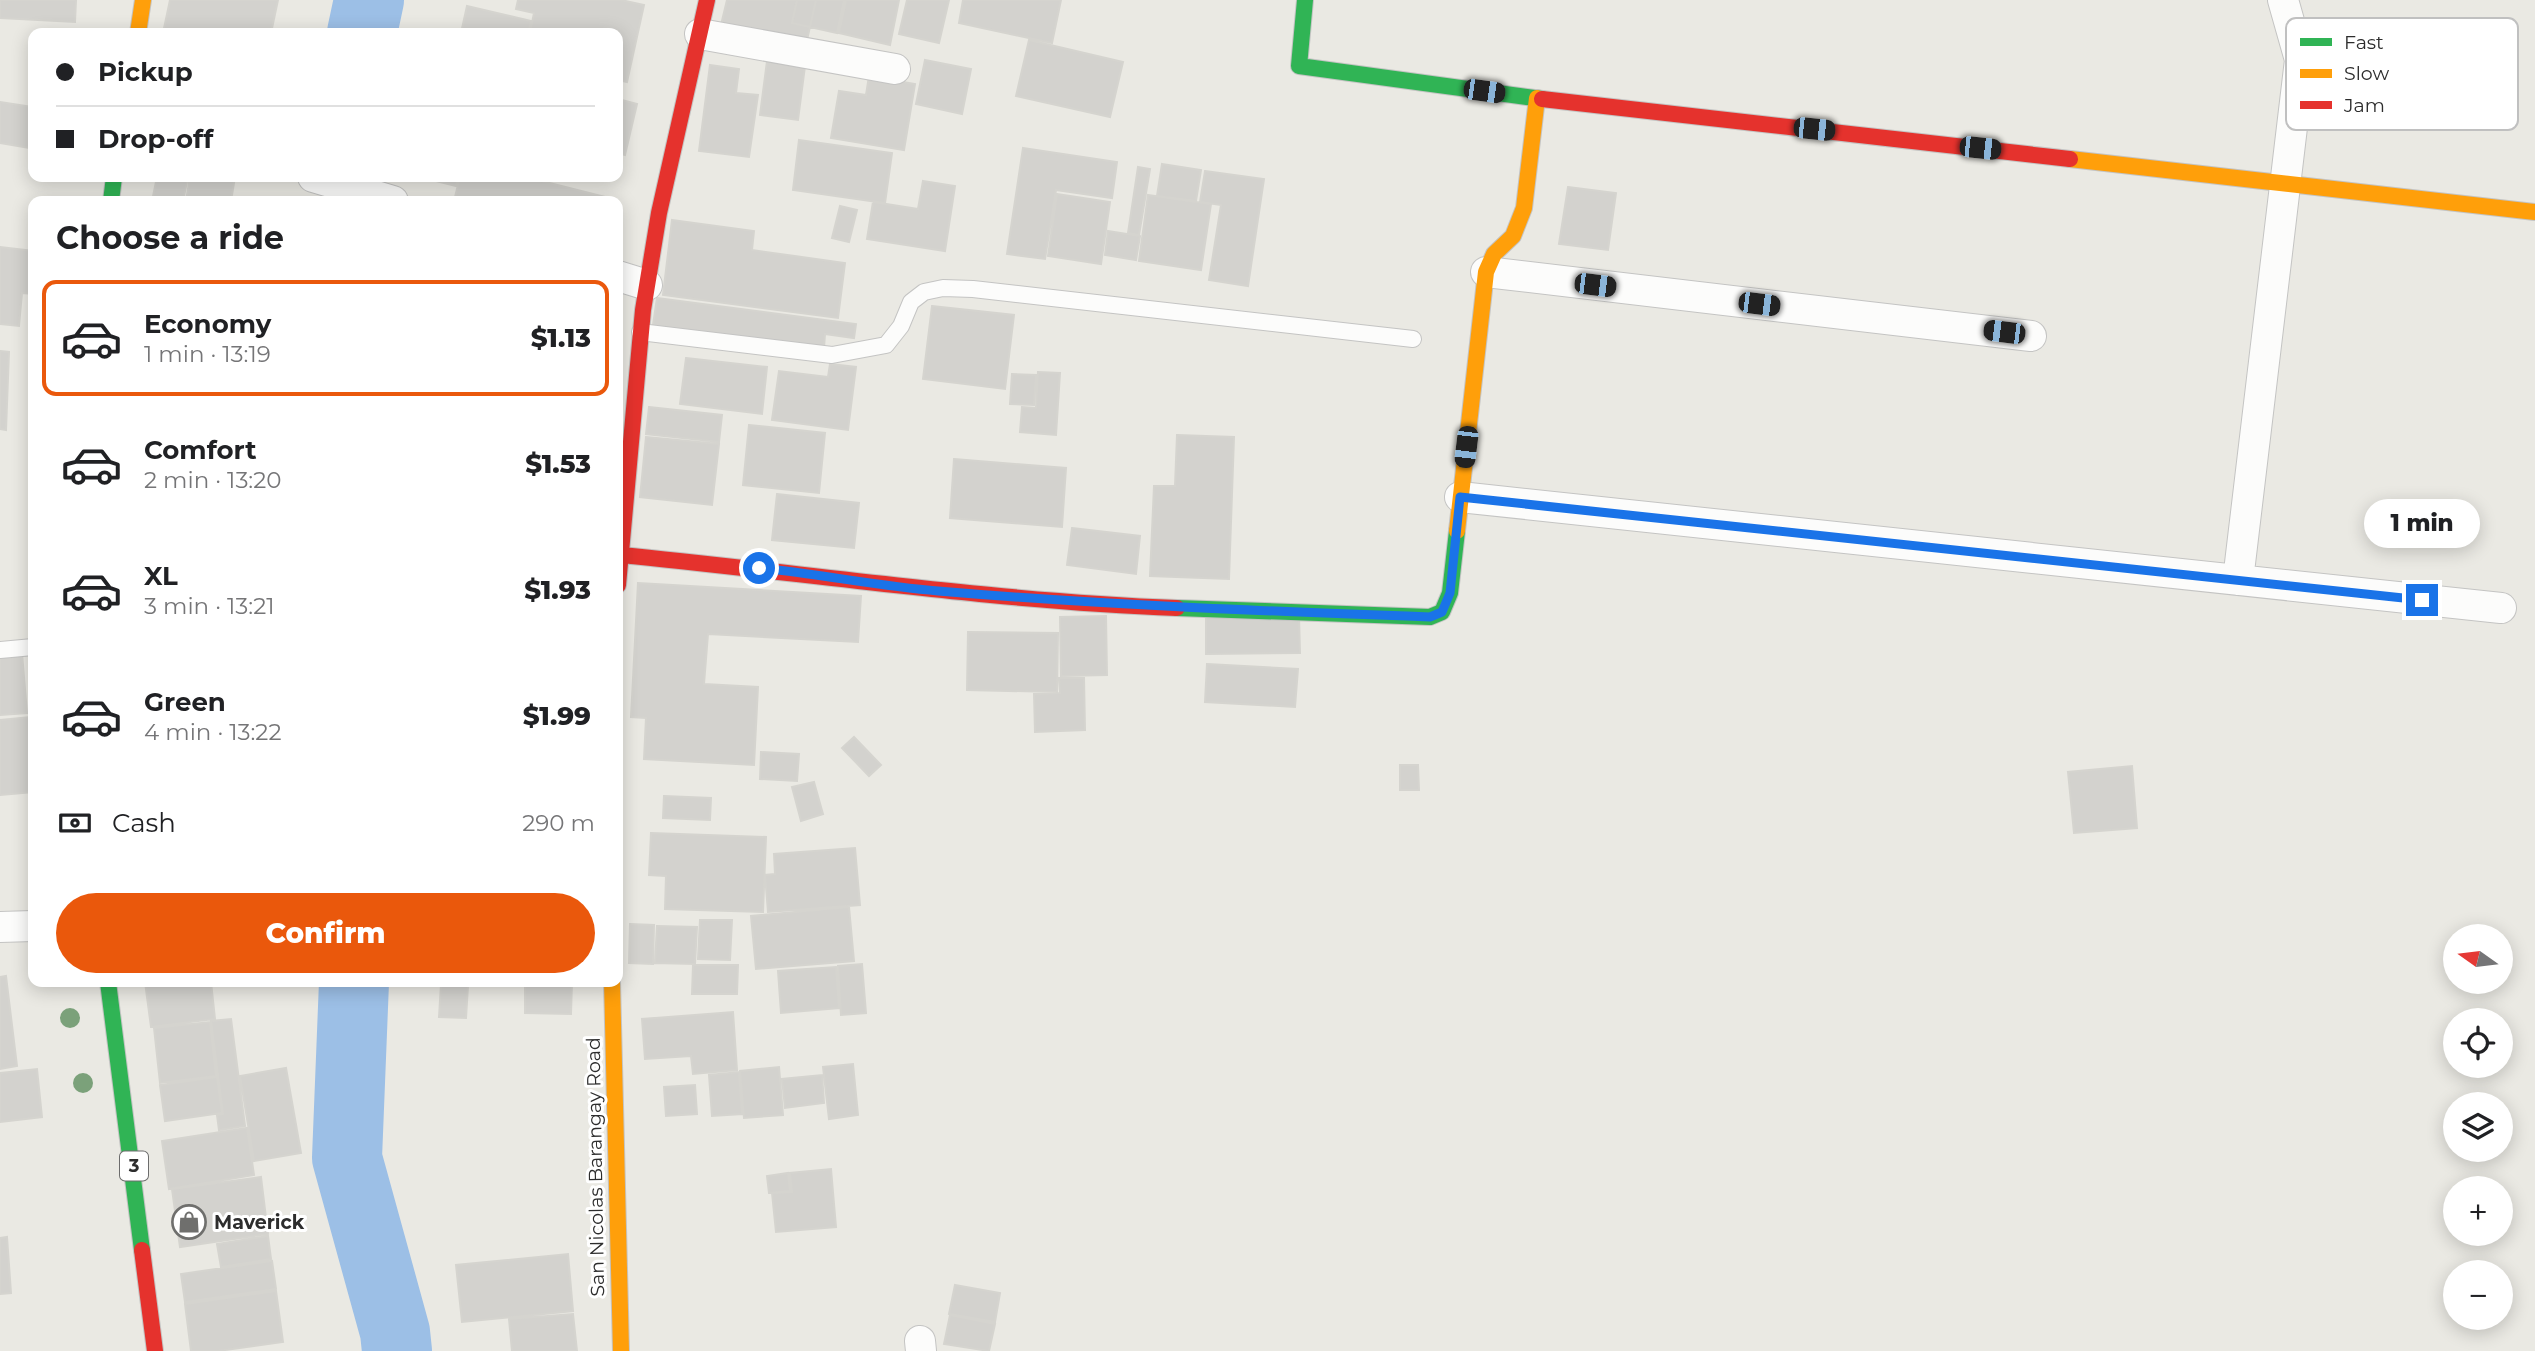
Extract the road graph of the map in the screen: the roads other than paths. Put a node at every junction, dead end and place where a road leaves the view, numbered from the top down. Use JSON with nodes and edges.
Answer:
{"nodes":[{"id":1,"x":143,"y":0,"type":"edge"},
{"id":2,"x":707,"y":0,"type":"edge"},
{"id":3,"x":1305,"y":0,"type":"edge"},
{"id":4,"x":2283,"y":0,"type":"edge"},
{"id":5,"x":2288,"y":18,"type":"edge"},
{"id":6,"x":139,"y":28,"type":"edge"},
{"id":7,"x":700,"y":34,"type":"junction"},
{"id":8,"x":895,"y":69,"type":"dead end"},
{"id":9,"x":1537,"y":98,"type":"junction"},
{"id":10,"x":2292,"y":130,"type":"edge"},
{"id":11,"x":330,"y":182,"type":"edge"},
{"id":12,"x":2286,"y":182,"type":"junction"},
{"id":13,"x":376,"y":196,"type":"edge"},
{"id":14,"x":2535,"y":212,"type":"edge"},
{"id":15,"x":1486,"y":272,"type":"junction"},
{"id":16,"x":623,"y":278,"type":"edge"},
{"id":17,"x":647,"y":285,"type":"junction"},
{"id":18,"x":640,"y":332,"type":"junction"},
{"id":19,"x":2031,"y":336,"type":"dead end"},
{"id":20,"x":1413,"y":339,"type":"dead end"},
{"id":21,"x":1460,"y":497,"type":"junction"},
{"id":22,"x":623,"y":532,"type":"edge"},
{"id":23,"x":623,"y":555,"type":"edge"},
{"id":24,"x":2238,"y":580,"type":"junction"},
{"id":25,"x":2501,"y":608,"type":"dead end"},
{"id":26,"x":28,"y":647,"type":"edge"},
{"id":27,"x":0,"y":650,"type":"edge"},
{"id":28,"x":28,"y":926,"type":"edge"},
{"id":29,"x":0,"y":927,"type":"edge"},
{"id":30,"x":109,"y":987,"type":"edge"},
{"id":31,"x":612,"y":987,"type":"edge"},
{"id":32,"x":155,"y":1351,"type":"edge"},
{"id":33,"x":621,"y":1351,"type":"edge"}],
"edges":[{"from":1,"to":6,"type":"main road"},
{"from":2,"to":7,"type":"main road"},
{"from":3,"to":9,"type":"main road"},
{"from":4,"to":5,"type":"street"},
{"from":7,"to":8,"type":"street"},
{"from":7,"to":17,"type":"main road"},
{"from":9,"to":12,"type":"main road"},
{"from":9,"to":15,"type":"main road"},
{"from":10,"to":12,"type":"street"},
{"from":11,"to":13,"type":"street"},
{"from":12,"to":14,"type":"main road"},
{"from":12,"to":24,"type":"street"},
{"from":15,"to":19,"type":"street"},
{"from":15,"to":21,"type":"main road"},
{"from":16,"to":17,"type":"street"},
{"from":17,"to":18,"type":"main road"},
{"from":18,"to":20,"type":"lane"},
{"from":18,"to":22,"type":"main road"},
{"from":21,"to":23,"type":"main road"},
{"from":21,"to":24,"type":"street"},
{"from":24,"to":25,"type":"street"},
{"from":26,"to":27,"type":"lane"},
{"from":28,"to":29,"type":"street"},
{"from":30,"to":32,"type":"main road","number":"3"},
{"from":31,"to":33,"type":"main road","name":"San Nicolas Barangay Road"}]}
